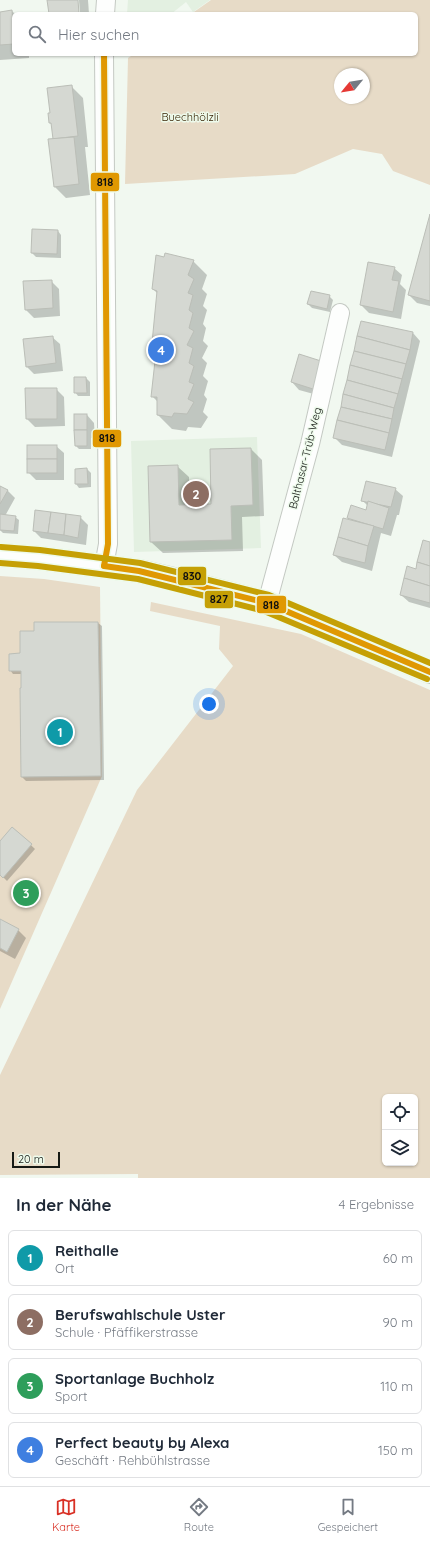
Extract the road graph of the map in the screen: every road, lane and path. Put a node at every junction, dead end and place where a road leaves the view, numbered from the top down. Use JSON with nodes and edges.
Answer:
{"nodes":[{"id":1,"x":106,"y":0,"type":"edge"},
{"id":2,"x":106,"y":12,"type":"edge"},
{"id":3,"x":104,"y":56,"type":"edge"},
{"id":4,"x":340,"y":313,"type":"dead end"},
{"id":5,"x":0,"y":555,"type":"edge"},
{"id":6,"x":104,"y":566,"type":"junction"},
{"id":7,"x":267,"y":603,"type":"junction"},
{"id":8,"x":430,"y":672,"type":"edge"}],
"edges":[{"from":1,"to":2,"type":"street"},
{"from":3,"to":6,"type":"street"},
{"from":4,"to":7,"type":"street","name":"Balthasar-Trüb-Weg"},
{"from":5,"to":6,"type":"main road"},
{"from":6,"to":7,"type":"main road"},
{"from":7,"to":8,"type":"main road"}]}
